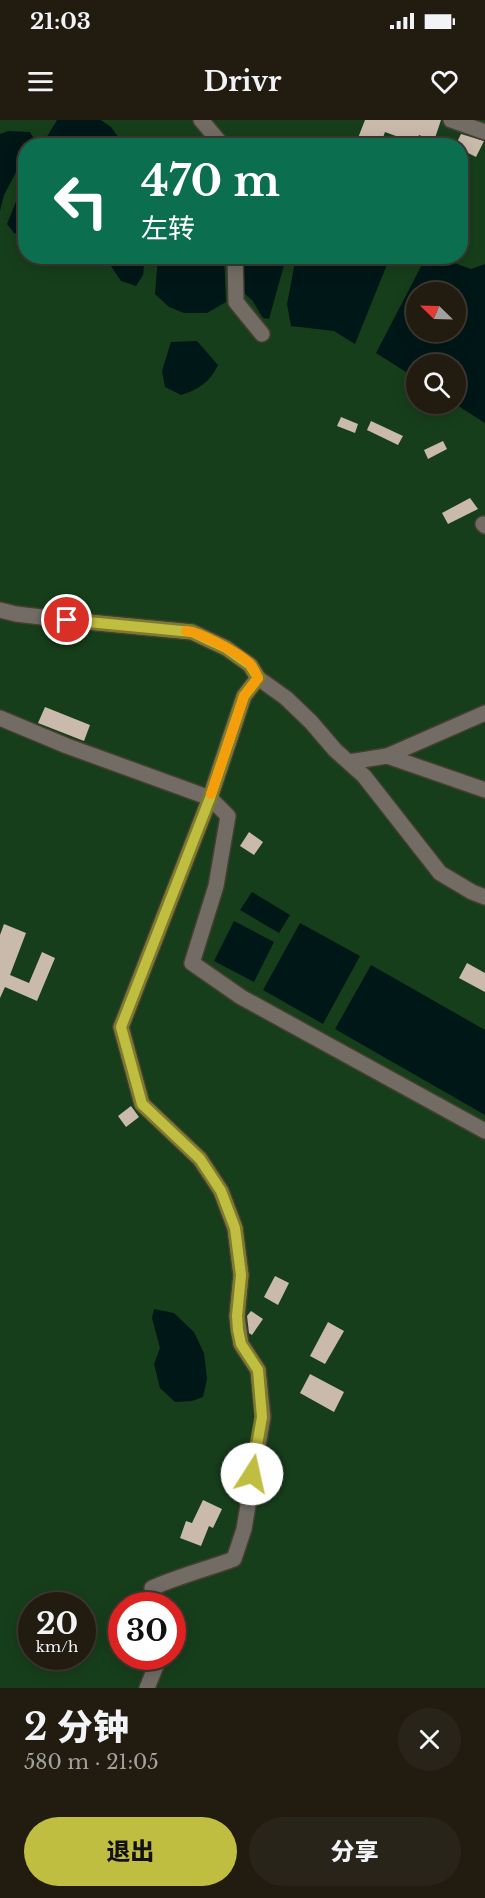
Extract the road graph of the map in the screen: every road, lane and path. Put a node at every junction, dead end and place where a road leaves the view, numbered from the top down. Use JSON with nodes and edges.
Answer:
{"nodes":[{"id":1,"x":201,"y":120,"type":"edge"},
{"id":2,"x":450,"y":120,"type":"edge"},
{"id":3,"x":485,"y":132,"type":"edge"},
{"id":4,"x":217,"y":138,"type":"edge"},
{"id":5,"x":235,"y":264,"type":"edge"},
{"id":6,"x":262,"y":334,"type":"dead end"},
{"id":7,"x":0,"y":610,"type":"edge"},
{"id":8,"x":258,"y":678,"type":"junction"},
{"id":9,"x":485,"y":713,"type":"edge"},
{"id":10,"x":0,"y":718,"type":"edge"},
{"id":11,"x":387,"y":756,"type":"junction"},
{"id":12,"x":349,"y":762,"type":"junction"},
{"id":13,"x":485,"y":790,"type":"edge"},
{"id":14,"x":210,"y":798,"type":"junction"},
{"id":15,"x":485,"y":897,"type":"edge"},
{"id":16,"x":485,"y":1131,"type":"edge"},
{"id":17,"x":153,"y":1592,"type":"edge"},
{"id":18,"x":154,"y":1670,"type":"edge"},
{"id":19,"x":147,"y":1688,"type":"edge"}],
"edges":[{"from":1,"to":4,"type":"street"},
{"from":2,"to":3,"type":"street"},
{"from":5,"to":6,"type":"street"},
{"from":7,"to":8,"type":"street"},
{"from":8,"to":12,"type":"street"},
{"from":8,"to":14,"type":"street"},
{"from":9,"to":11,"type":"street"},
{"from":10,"to":14,"type":"street"},
{"from":11,"to":12,"type":"street"},
{"from":11,"to":13,"type":"street"},
{"from":12,"to":15,"type":"street"},
{"from":14,"to":16,"type":"street"},
{"from":14,"to":17,"type":"street"},
{"from":18,"to":19,"type":"street"}]}
